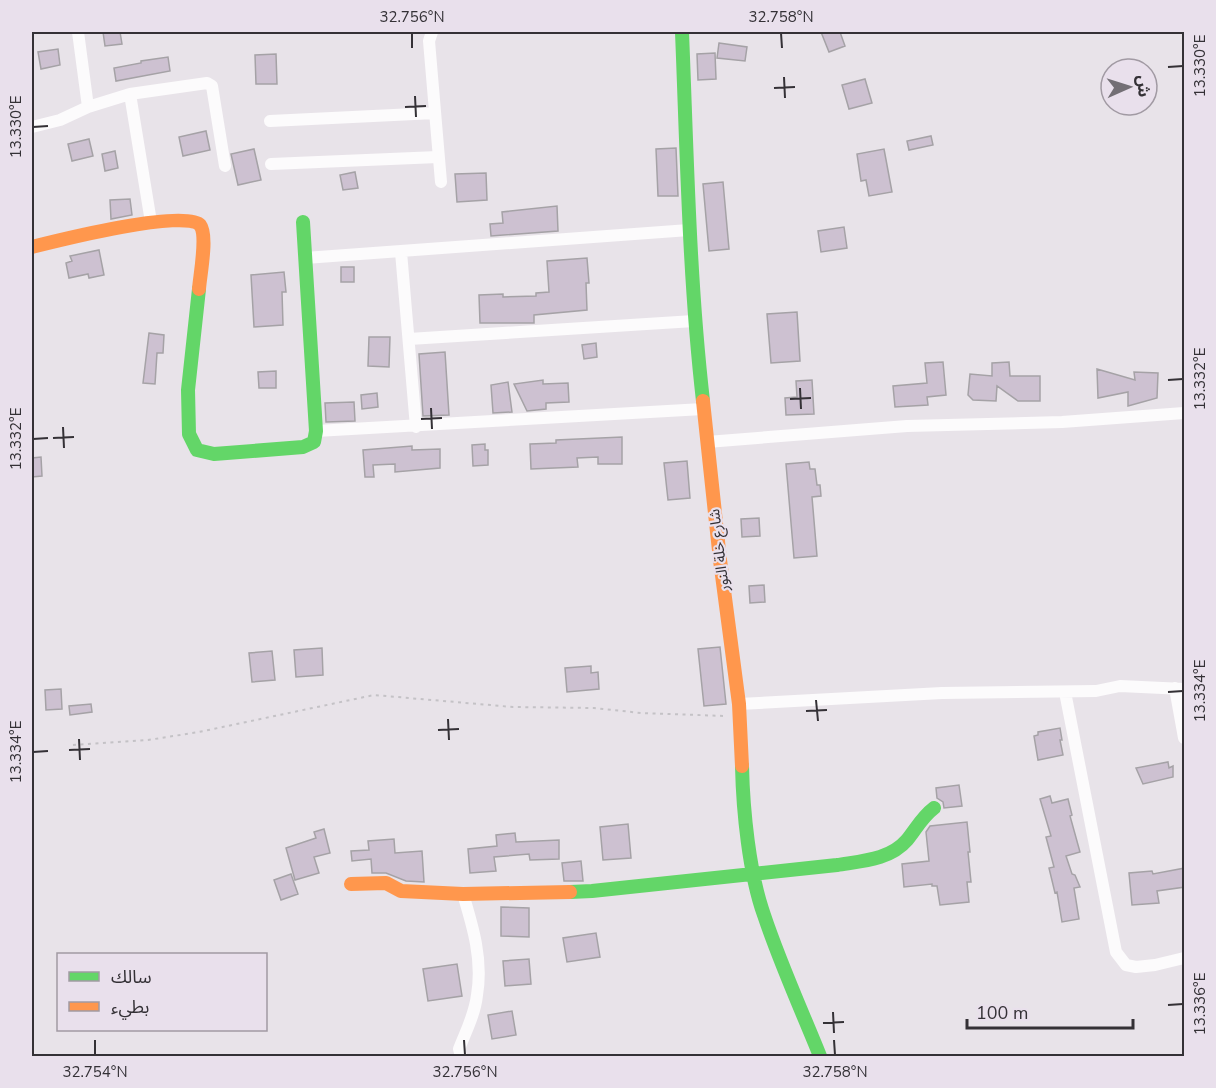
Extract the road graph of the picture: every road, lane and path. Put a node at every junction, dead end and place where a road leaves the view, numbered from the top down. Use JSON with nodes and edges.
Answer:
{"nodes":[{"id":1,"x":78,"y":32,"type":"edge"},
{"id":2,"x":432,"y":32,"type":"edge"},
{"id":3,"x":682,"y":32,"type":"edge"},
{"id":4,"x":130,"y":94,"type":"junction"},
{"id":5,"x":88,"y":108,"type":"junction"},
{"id":6,"x":435,"y":113,"type":"junction"},
{"id":7,"x":270,"y":121,"type":"dead end"},
{"id":8,"x":32,"y":127,"type":"edge"},
{"id":9,"x":438,"y":157,"type":"junction"},
{"id":10,"x":271,"y":164,"type":"dead end"},
{"id":11,"x":225,"y":166,"type":"dead end"},
{"id":12,"x":441,"y":182,"type":"dead end"},
{"id":13,"x":152,"y":222,"type":"junction"},
{"id":14,"x":303,"y":222,"type":"dead end"},
{"id":15,"x":689,"y":230,"type":"junction"},
{"id":16,"x":32,"y":247,"type":"edge"},
{"id":17,"x":401,"y":252,"type":"junction"},
{"id":18,"x":306,"y":258,"type":"junction"},
{"id":19,"x":694,"y":321,"type":"junction"},
{"id":20,"x":409,"y":339,"type":"junction"},
{"id":21,"x":703,"y":409,"type":"junction"},
{"id":22,"x":1185,"y":413,"type":"edge"},
{"id":23,"x":416,"y":427,"type":"junction"},
{"id":24,"x":316,"y":431,"type":"junction"},
{"id":25,"x":707,"y":442,"type":"junction"},
{"id":26,"x":1180,"y":688,"type":"edge"},
{"id":27,"x":1065,"y":692,"type":"junction"},
{"id":28,"x":740,"y":710,"type":"junction"},
{"id":29,"x":1185,"y":738,"type":"edge"},
{"id":30,"x":73,"y":745,"type":"dead end"},
{"id":31,"x":934,"y":808,"type":"dead end"},
{"id":32,"x":754,"y":873,"type":"junction"},
{"id":33,"x":351,"y":884,"type":"dead end"},
{"id":34,"x":463,"y":894,"type":"junction"},
{"id":35,"x":1185,"y":958,"type":"edge"},
{"id":36,"x":461,"y":1056,"type":"edge"},
{"id":37,"x":820,"y":1056,"type":"edge"}],
"edges":[{"from":1,"to":5,"type":"street"},
{"from":2,"to":6,"type":"street"},
{"from":3,"to":15,"type":"street","name":"شارع خلة النور"},
{"from":4,"to":5,"type":"street"},
{"from":4,"to":11,"type":"street"},
{"from":4,"to":13,"type":"street"},
{"from":5,"to":8,"type":"street"},
{"from":6,"to":7,"type":"street"},
{"from":6,"to":9,"type":"street"},
{"from":9,"to":10,"type":"street"},
{"from":9,"to":12,"type":"street"},
{"from":13,"to":16,"type":"street"},
{"from":13,"to":24,"type":"street"},
{"from":14,"to":18,"type":"street"},
{"from":15,"to":17,"type":"street"},
{"from":15,"to":19,"type":"street","name":"شارع خلة النور"},
{"from":17,"to":18,"type":"street"},
{"from":17,"to":20,"type":"street"},
{"from":18,"to":24,"type":"street"},
{"from":19,"to":20,"type":"street"},
{"from":19,"to":21,"type":"street","name":"شارع خلة النور"},
{"from":20,"to":23,"type":"street"},
{"from":21,"to":23,"type":"street"},
{"from":21,"to":25,"type":"street","name":"شارع خلة النور"},
{"from":22,"to":25,"type":"street"},
{"from":23,"to":24,"type":"street"},
{"from":25,"to":28,"type":"street","name":"شارع خلة النور"},
{"from":26,"to":27,"type":"street"},
{"from":26,"to":29,"type":"street"},
{"from":27,"to":28,"type":"street"},
{"from":27,"to":35,"type":"street"},
{"from":28,"to":30,"type":"path"},
{"from":28,"to":32,"type":"street","name":"شارع خلة النور"},
{"from":31,"to":32,"type":"street"},
{"from":32,"to":34,"type":"street"},
{"from":32,"to":37,"type":"street","name":"شارع خلة النور"},
{"from":33,"to":34,"type":"street"},
{"from":34,"to":36,"type":"street"}]}
